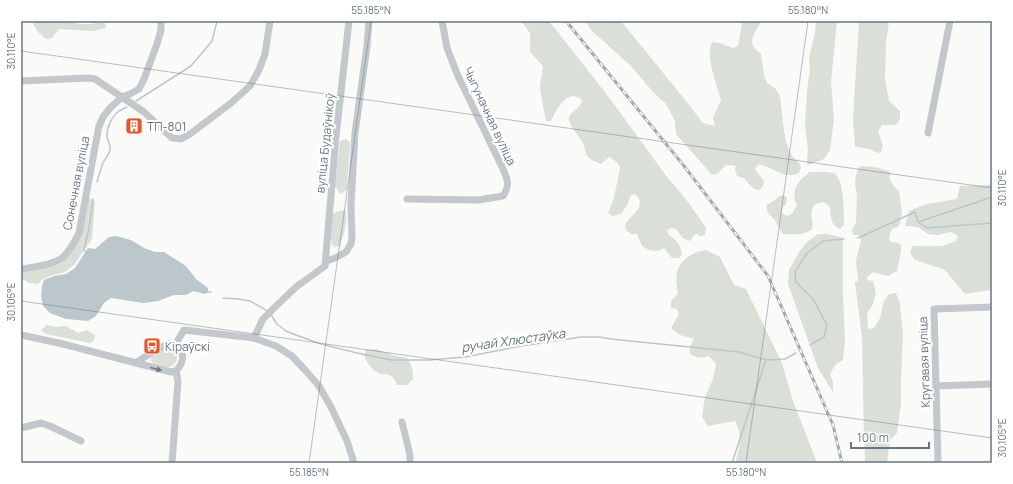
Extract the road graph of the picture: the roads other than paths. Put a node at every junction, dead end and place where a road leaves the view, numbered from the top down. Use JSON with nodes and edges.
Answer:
{"nodes":[{"id":1,"x":161,"y":21,"type":"edge"},
{"id":2,"x":270,"y":21,"type":"edge"},
{"id":3,"x":348,"y":21,"type":"edge"},
{"id":4,"x":368,"y":21,"type":"edge"},
{"id":5,"x":442,"y":21,"type":"edge"},
{"id":6,"x":950,"y":21,"type":"edge"},
{"id":7,"x":21,"y":81,"type":"edge"},
{"id":8,"x":122,"y":97,"type":"junction"},
{"id":9,"x":928,"y":133,"type":"dead end"},
{"id":10,"x":406,"y":199,"type":"dead end"},
{"id":11,"x":326,"y":264,"type":"junction"},
{"id":12,"x":21,"y":269,"type":"edge"},
{"id":13,"x":992,"y":307,"type":"edge"},
{"id":14,"x":21,"y":334,"type":"edge"},
{"id":15,"x":254,"y":338,"type":"junction"},
{"id":16,"x":175,"y":345,"type":"junction"},
{"id":17,"x":136,"y":363,"type":"junction"},
{"id":18,"x":176,"y":371,"type":"junction"},
{"id":19,"x":992,"y":384,"type":"edge"},
{"id":20,"x":936,"y":386,"type":"junction"},
{"id":21,"x":402,"y":422,"type":"dead end"},
{"id":22,"x":21,"y":428,"type":"edge"},
{"id":23,"x":81,"y":441,"type":"dead end"},
{"id":24,"x":172,"y":463,"type":"edge"},
{"id":25,"x":354,"y":463,"type":"edge"},
{"id":26,"x":410,"y":463,"type":"edge"},
{"id":27,"x":938,"y":463,"type":"edge"}],
"edges":[{"from":1,"to":8,"type":"street","name":"Сонечная вуліца"},
{"from":2,"to":8,"type":"street"},
{"from":3,"to":11,"type":"street","name":"вуліца Будаўнікоў"},
{"from":4,"to":11,"type":"street"},
{"from":5,"to":10,"type":"street","name":"Чыгуначная вуліца"},
{"from":6,"to":9,"type":"street"},
{"from":7,"to":8,"type":"street"},
{"from":8,"to":12,"type":"street","name":"Сонечная вуліца"},
{"from":11,"to":15,"type":"street"},
{"from":13,"to":20,"type":"street","name":"Кругавая вуліца"},
{"from":14,"to":17,"type":"street"},
{"from":15,"to":16,"type":"street"},
{"from":15,"to":25,"type":"street"},
{"from":16,"to":17,"type":"street"},
{"from":16,"to":18,"type":"street"},
{"from":17,"to":18,"type":"street","one_way":true},
{"from":18,"to":24,"type":"street"},
{"from":19,"to":20,"type":"street"},
{"from":20,"to":27,"type":"street","name":"Кругавая вуліца"},
{"from":21,"to":26,"type":"street"},
{"from":22,"to":23,"type":"street"}]}
